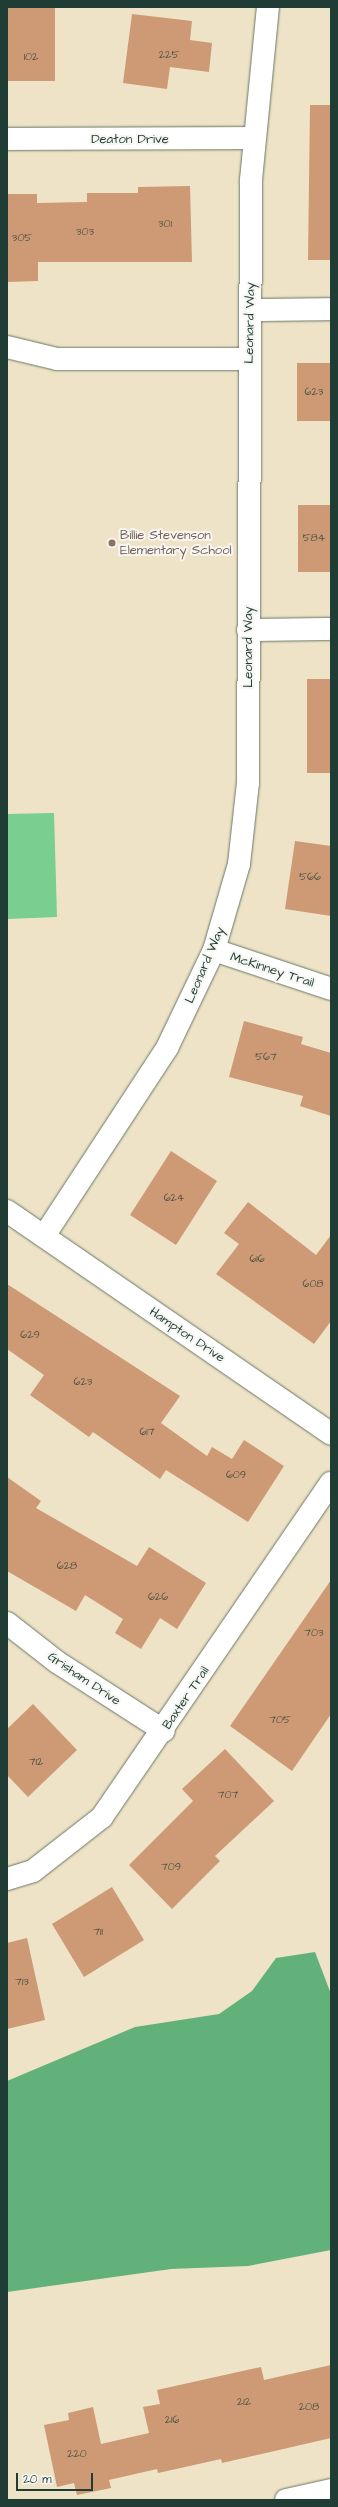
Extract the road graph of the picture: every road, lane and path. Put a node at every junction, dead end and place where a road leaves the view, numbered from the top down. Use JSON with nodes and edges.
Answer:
{"nodes":[{"id":1,"x":268,"y":7,"type":"edge"},
{"id":2,"x":254,"y":138,"type":"junction"},
{"id":3,"x":7,"y":139,"type":"edge"},
{"id":4,"x":331,"y":309,"type":"edge"},
{"id":5,"x":250,"y":310,"type":"junction"},
{"id":6,"x":7,"y":347,"type":"edge"},
{"id":7,"x":249,"y":359,"type":"junction"},
{"id":8,"x":248,"y":630,"type":"junction"},
{"id":9,"x":331,"y":630,"type":"edge"},
{"id":10,"x":214,"y":950,"type":"junction"},
{"id":11,"x":331,"y":989,"type":"edge"},
{"id":12,"x":7,"y":1211,"type":"edge"},
{"id":13,"x":44,"y":1236,"type":"junction"},
{"id":14,"x":331,"y":1434,"type":"edge"},
{"id":15,"x":331,"y":1483,"type":"edge"},
{"id":16,"x":7,"y":1623,"type":"edge"},
{"id":17,"x":164,"y":1731,"type":"junction"},
{"id":18,"x":7,"y":1879,"type":"edge"},
{"id":19,"x":331,"y":2490,"type":"edge"},
{"id":20,"x":286,"y":2500,"type":"edge"}],
"edges":[{"from":1,"to":2,"type":"street","name":"Leonard Way"},
{"from":2,"to":3,"type":"street","name":"Deaton Drive"},
{"from":2,"to":5,"type":"street","name":"Leonard Way"},
{"from":4,"to":5,"type":"street"},
{"from":5,"to":7,"type":"street","name":"Leonard Way"},
{"from":6,"to":7,"type":"street"},
{"from":7,"to":8,"type":"street","name":"Leonard Way"},
{"from":8,"to":9,"type":"street"},
{"from":8,"to":10,"type":"street","name":"Leonard Way"},
{"from":10,"to":11,"type":"street","name":"McKinney Trail"},
{"from":10,"to":13,"type":"street","name":"Leonard Way"},
{"from":12,"to":13,"type":"street","name":"Hampton Drive"},
{"from":13,"to":14,"type":"street","name":"Hampton Drive"},
{"from":15,"to":17,"type":"street","name":"Baxter Trail"},
{"from":16,"to":17,"type":"street","name":"Grisham Drive"},
{"from":17,"to":18,"type":"street","name":"Baxter Trail"},
{"from":19,"to":20,"type":"street"}]}
